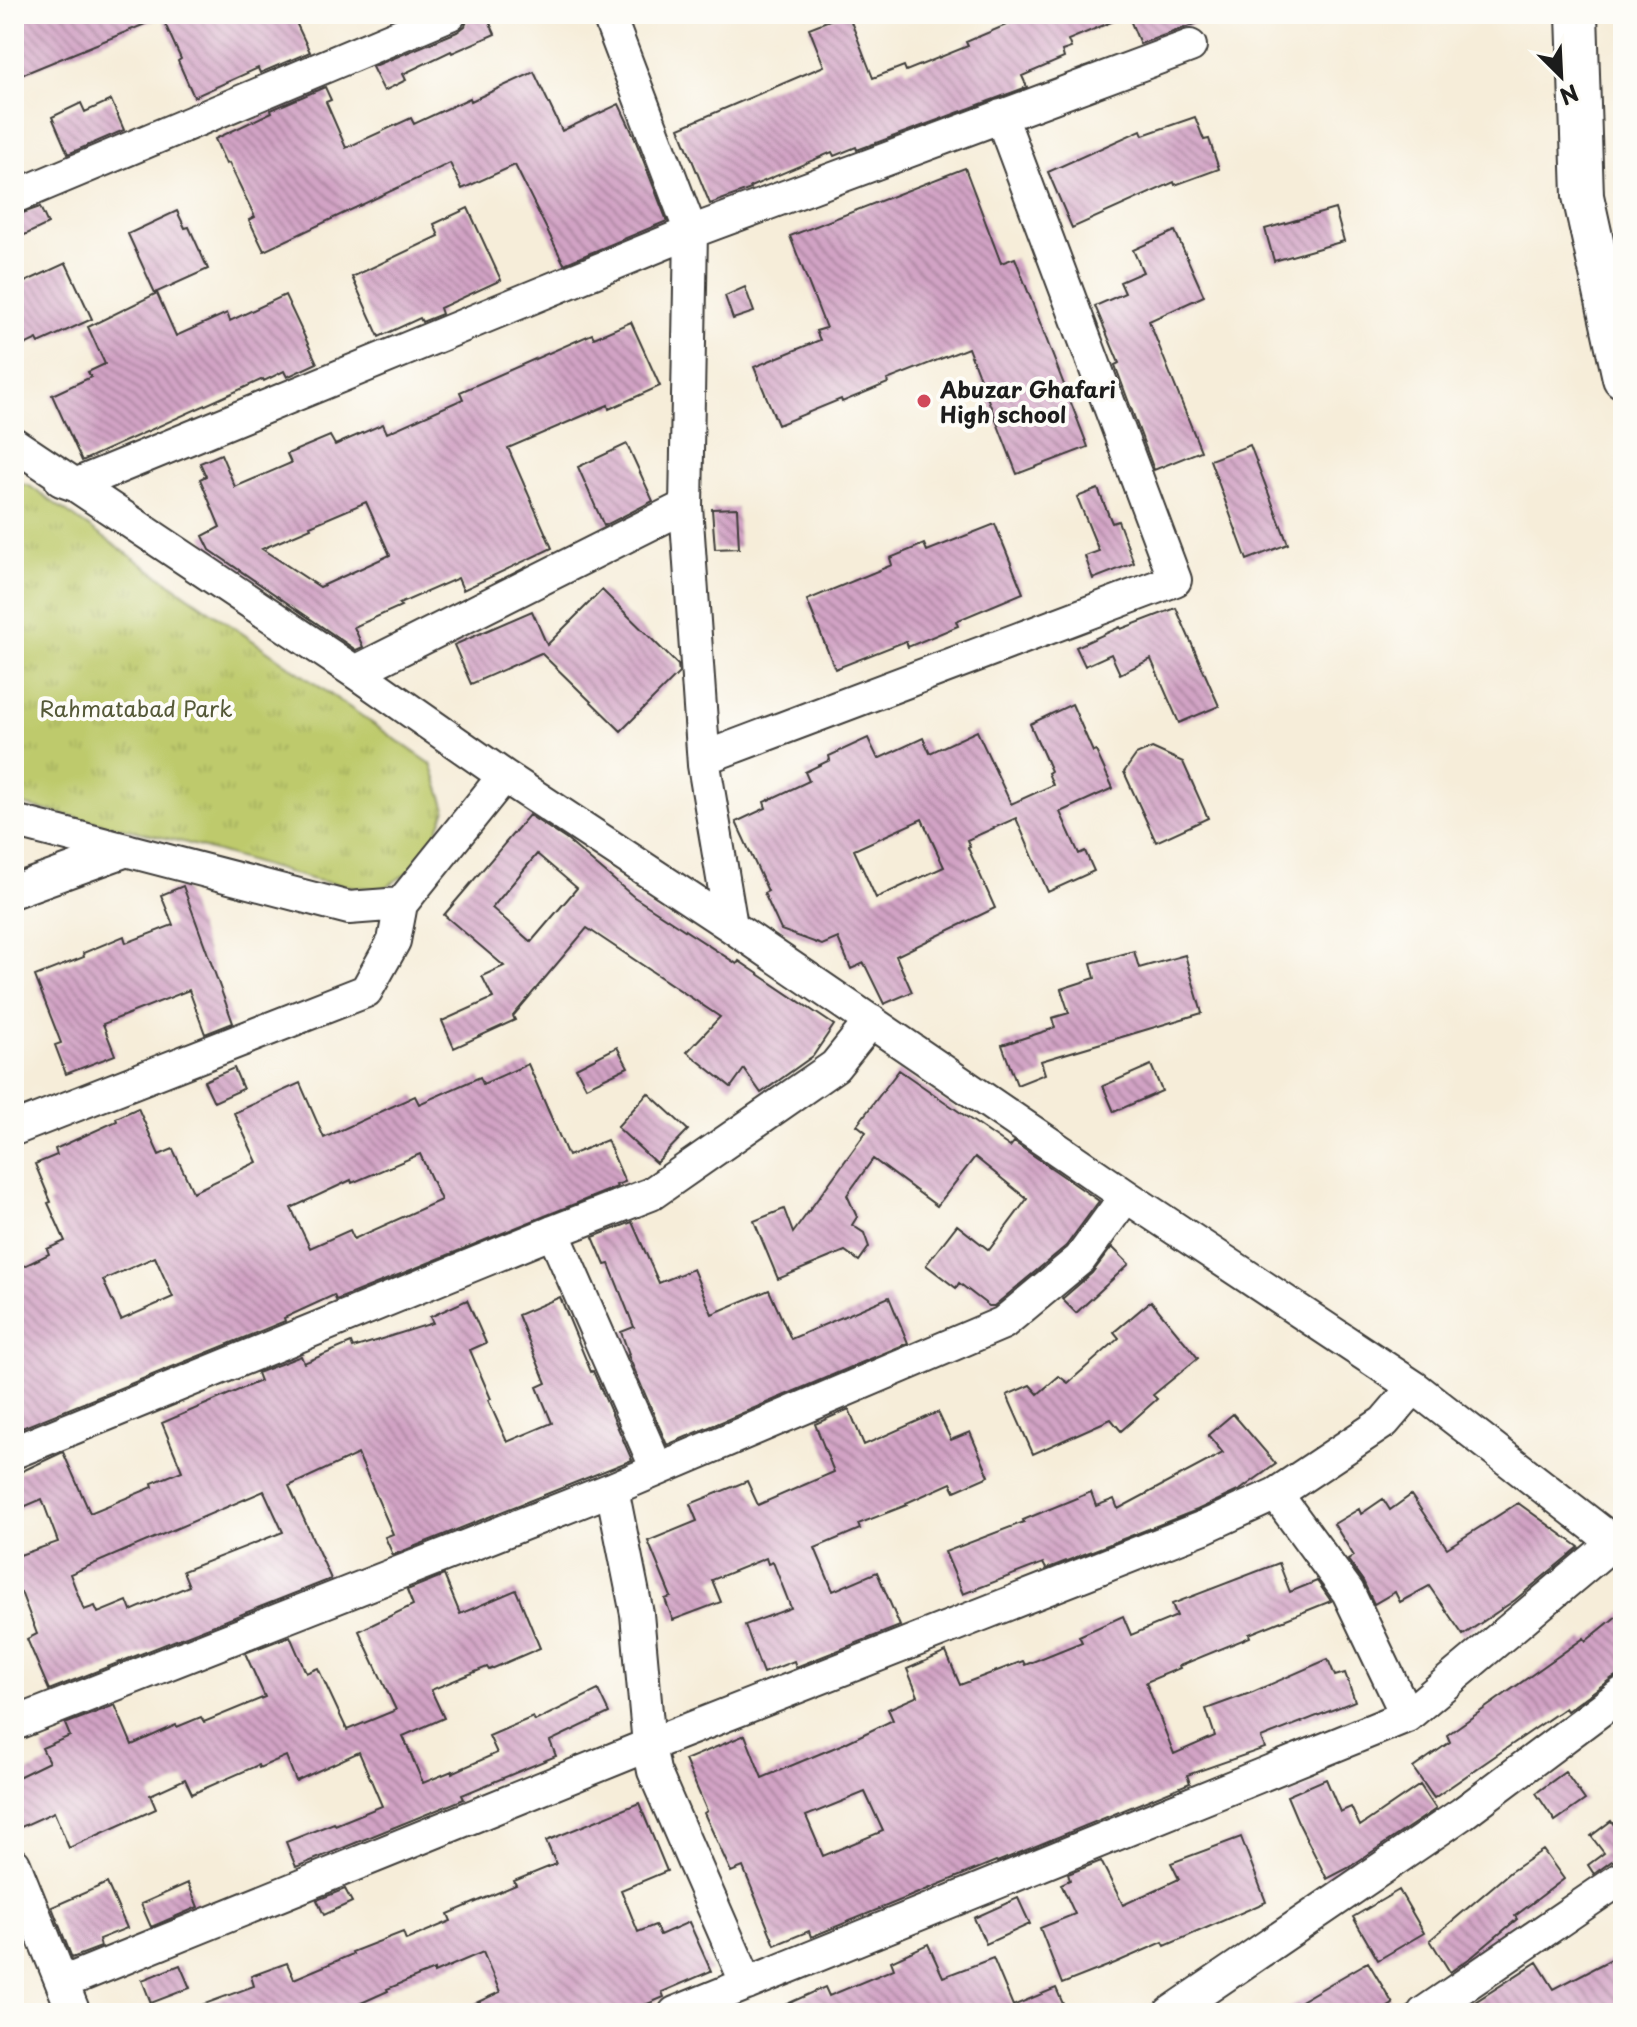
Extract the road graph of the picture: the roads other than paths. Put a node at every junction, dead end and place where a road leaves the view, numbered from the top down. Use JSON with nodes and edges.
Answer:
{"nodes":[{"id":1,"x":450,"y":14,"type":"edge"},
{"id":2,"x":608,"y":14,"type":"edge"},
{"id":3,"x":1577,"y":14,"type":"edge"},
{"id":4,"x":1190,"y":46,"type":"dead end"},
{"id":5,"x":1001,"y":116,"type":"junction"},
{"id":6,"x":14,"y":197,"type":"edge"},
{"id":7,"x":691,"y":232,"type":"junction"},
{"id":8,"x":1623,"y":378,"type":"edge"},
{"id":9,"x":14,"y":444,"type":"edge"},
{"id":10,"x":14,"y":465,"type":"edge"},
{"id":11,"x":75,"y":485,"type":"junction"},
{"id":12,"x":686,"y":506,"type":"junction"},
{"id":13,"x":355,"y":672,"type":"junction"},
{"id":14,"x":704,"y":758,"type":"junction"},
{"id":15,"x":504,"y":776,"type":"junction"},
{"id":16,"x":14,"y":821,"type":"edge"},
{"id":17,"x":127,"y":850,"type":"junction"},
{"id":18,"x":14,"y":891,"type":"edge"},
{"id":19,"x":401,"y":904,"type":"junction"},
{"id":20,"x":731,"y":926,"type":"junction"},
{"id":21,"x":871,"y":1021,"type":"junction"},
{"id":22,"x":14,"y":1129,"type":"edge"},
{"id":23,"x":1126,"y":1196,"type":"junction"},
{"id":24,"x":553,"y":1232,"type":"junction"},
{"id":25,"x":1414,"y":1387,"type":"junction"},
{"id":26,"x":14,"y":1452,"type":"edge"},
{"id":27,"x":657,"y":1469,"type":"junction"},
{"id":28,"x":612,"y":1489,"type":"junction"},
{"id":29,"x":1276,"y":1494,"type":"junction"},
{"id":30,"x":1618,"y":1546,"type":"edge"},
{"id":31,"x":1623,"y":1693,"type":"edge"},
{"id":32,"x":1407,"y":1716,"type":"junction"},
{"id":33,"x":14,"y":1724,"type":"edge"},
{"id":34,"x":649,"y":1745,"type":"junction"},
{"id":35,"x":14,"y":1864,"type":"edge"},
{"id":36,"x":1623,"y":1877,"type":"edge"},
{"id":37,"x":62,"y":1983,"type":"junction"},
{"id":38,"x":747,"y":1984,"type":"junction"},
{"id":39,"x":74,"y":2013,"type":"edge"},
{"id":40,"x":675,"y":2013,"type":"edge"},
{"id":41,"x":1170,"y":2013,"type":"edge"},
{"id":42,"x":1424,"y":2013,"type":"edge"}],
"edges":[{"from":1,"to":6,"type":"street"},
{"from":2,"to":7,"type":"street"},
{"from":3,"to":8,"type":"main road"},
{"from":4,"to":5,"type":"street"},
{"from":5,"to":7,"type":"street"},
{"from":5,"to":14,"type":"street"},
{"from":7,"to":11,"type":"street"},
{"from":7,"to":12,"type":"street"},
{"from":9,"to":11,"type":"street"},
{"from":10,"to":11,"type":"street"},
{"from":11,"to":13,"type":"street"},
{"from":12,"to":13,"type":"street"},
{"from":12,"to":14,"type":"street"},
{"from":13,"to":15,"type":"street"},
{"from":14,"to":20,"type":"street"},
{"from":15,"to":19,"type":"street"},
{"from":15,"to":20,"type":"street"},
{"from":16,"to":17,"type":"street"},
{"from":17,"to":18,"type":"street"},
{"from":17,"to":19,"type":"street"},
{"from":19,"to":22,"type":"street"},
{"from":20,"to":21,"type":"street"},
{"from":21,"to":23,"type":"street"},
{"from":21,"to":24,"type":"street"},
{"from":23,"to":25,"type":"street"},
{"from":23,"to":27,"type":"street"},
{"from":24,"to":26,"type":"street"},
{"from":24,"to":27,"type":"street"},
{"from":25,"to":29,"type":"street"},
{"from":25,"to":30,"type":"street"},
{"from":27,"to":28,"type":"street"},
{"from":28,"to":33,"type":"street"},
{"from":28,"to":34,"type":"street"},
{"from":29,"to":32,"type":"street"},
{"from":29,"to":34,"type":"street"},
{"from":30,"to":32,"type":"street"},
{"from":31,"to":41,"type":"street"},
{"from":32,"to":38,"type":"street"},
{"from":34,"to":37,"type":"street"},
{"from":34,"to":38,"type":"street"},
{"from":35,"to":37,"type":"street"},
{"from":36,"to":42,"type":"street"},
{"from":37,"to":39,"type":"street"},
{"from":38,"to":40,"type":"street"}]}
